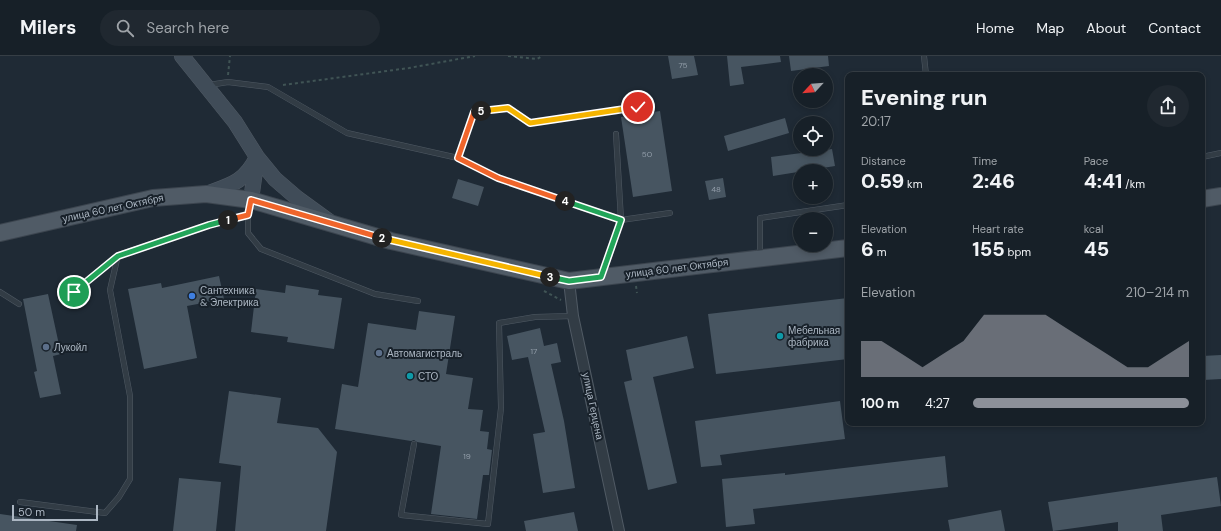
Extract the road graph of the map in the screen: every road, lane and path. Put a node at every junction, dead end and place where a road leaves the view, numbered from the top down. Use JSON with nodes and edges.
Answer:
{"nodes":[{"id":1,"x":182,"y":56,"type":"edge"},
{"id":2,"x":230,"y":56,"type":"edge"},
{"id":3,"x":475,"y":56,"type":"edge"},
{"id":4,"x":508,"y":56,"type":"edge"},
{"id":5,"x":542,"y":56,"type":"edge"},
{"id":6,"x":924,"y":56,"type":"edge"},
{"id":7,"x":926,"y":72,"type":"edge"},
{"id":8,"x":228,"y":82,"type":"junction"},
{"id":9,"x":206,"y":85,"type":"junction"},
{"id":10,"x":268,"y":87,"type":"junction"},
{"id":11,"x":638,"y":107,"type":"dead end"},
{"id":12,"x":616,"y":134,"type":"dead end"},
{"id":13,"x":1221,"y":153,"type":"edge"},
{"id":14,"x":1205,"y":156,"type":"edge"},
{"id":15,"x":257,"y":157,"type":"junction"},
{"id":16,"x":458,"y":158,"type":"junction"},
{"id":17,"x":206,"y":194,"type":"junction"},
{"id":18,"x":1221,"y":196,"type":"edge"},
{"id":19,"x":1205,"y":199,"type":"edge"},
{"id":20,"x":845,"y":205,"type":"edge"},
{"id":21,"x":250,"y":207,"type":"junction"},
{"id":22,"x":670,"y":212,"type":"dead end"},
{"id":23,"x":621,"y":220,"type":"junction"},
{"id":24,"x":332,"y":224,"type":"junction"},
{"id":25,"x":0,"y":233,"type":"edge"},
{"id":26,"x":845,"y":248,"type":"edge"},
{"id":27,"x":118,"y":256,"type":"junction"},
{"id":28,"x":760,"y":258,"type":"junction"},
{"id":29,"x":601,"y":277,"type":"junction"},
{"id":30,"x":569,"y":281,"type":"junction"},
{"id":31,"x":544,"y":291,"type":"dead end"},
{"id":32,"x":0,"y":292,"type":"edge"},
{"id":33,"x":74,"y":292,"type":"dead end"},
{"id":34,"x":418,"y":301,"type":"dead end"},
{"id":35,"x":19,"y":304,"type":"dead end"},
{"id":36,"x":569,"y":316,"type":"junction"},
{"id":37,"x":414,"y":444,"type":"dead end"},
{"id":38,"x":20,"y":502,"type":"dead end"},
{"id":39,"x":619,"y":531,"type":"edge"}],
"edges":[{"from":1,"to":9,"type":"street"},
{"from":2,"to":8,"type":"path"},
{"from":3,"to":10,"type":"path"},
{"from":4,"to":5,"type":"path"},
{"from":6,"to":7,"type":"lane"},
{"from":8,"to":9,"type":"lane"},
{"from":8,"to":10,"type":"lane"},
{"from":9,"to":15,"type":"street"},
{"from":10,"to":16,"type":"lane"},
{"from":11,"to":16,"type":"lane"},
{"from":12,"to":23,"type":"lane"},
{"from":13,"to":14,"type":"lane"},
{"from":15,"to":17,"type":"street"},
{"from":15,"to":21,"type":"street"},
{"from":15,"to":24,"type":"street"},
{"from":16,"to":23,"type":"lane"},
{"from":17,"to":21,"type":"main road","name":"улица 60 лет Октября"},
{"from":17,"to":25,"type":"main road","name":"улица 60 лет Октября"},
{"from":18,"to":19,"type":"main road"},
{"from":20,"to":28,"type":"lane"},
{"from":21,"to":24,"type":"main road","name":"улица 60 лет Октября"},
{"from":21,"to":27,"type":"lane"},
{"from":21,"to":34,"type":"lane"},
{"from":22,"to":23,"type":"lane"},
{"from":23,"to":29,"type":"lane"},
{"from":24,"to":30,"type":"main road","name":"улица 60 лет Октября"},
{"from":26,"to":28,"type":"main road","name":"улица 60 лет Октября"},
{"from":27,"to":33,"type":"lane"},
{"from":27,"to":38,"type":"lane"},
{"from":28,"to":29,"type":"main road","name":"улица 60 лет Октября"},
{"from":29,"to":30,"type":"main road","name":"улица 60 лет Октября"},
{"from":30,"to":36,"type":"street","name":"улица Герцена"},
{"from":31,"to":36,"type":"path"},
{"from":32,"to":35,"type":"lane"},
{"from":36,"to":37,"type":"lane"},
{"from":36,"to":39,"type":"street","name":"улица Герцена"}]}
